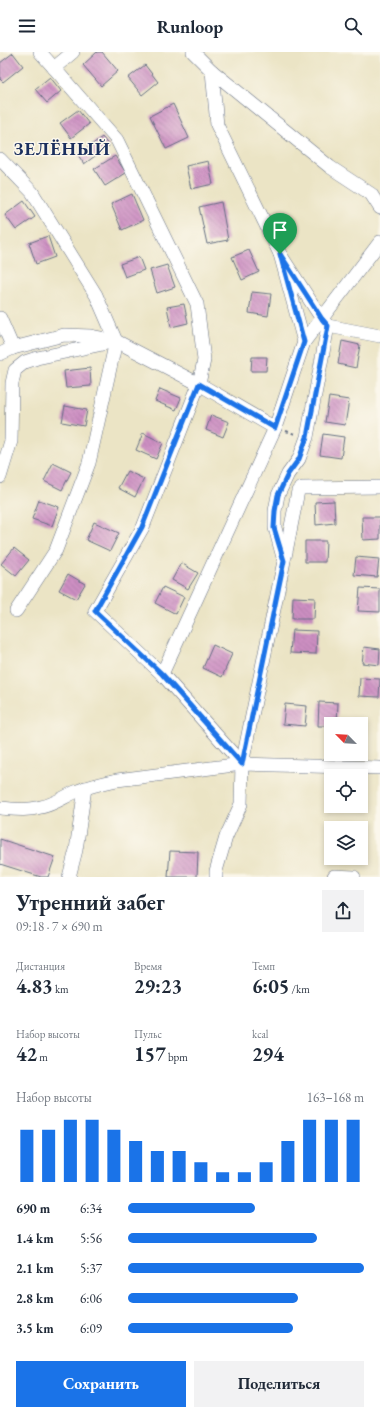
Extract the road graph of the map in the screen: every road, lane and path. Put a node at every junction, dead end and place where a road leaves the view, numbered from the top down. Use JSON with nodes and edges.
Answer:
{"nodes":[{"id":1,"x":40,"y":52,"type":"edge"},
{"id":2,"x":73,"y":52,"type":"edge"},
{"id":3,"x":193,"y":52,"type":"edge"},
{"id":4,"x":54,"y":68,"type":"junction"},
{"id":5,"x":212,"y":71,"type":"junction"},
{"id":6,"x":0,"y":159,"type":"edge"},
{"id":7,"x":380,"y":208,"type":"edge"},
{"id":8,"x":380,"y":242,"type":"edge"},
{"id":9,"x":280,"y":254,"type":"junction"},
{"id":10,"x":0,"y":318,"type":"edge"},
{"id":11,"x":325,"y":322,"type":"junction"},
{"id":12,"x":380,"y":336,"type":"edge"},
{"id":13,"x":116,"y":341,"type":"junction"},
{"id":14,"x":304,"y":342,"type":"junction"},
{"id":15,"x":13,"y":348,"type":"junction"},
{"id":16,"x":0,"y":355,"type":"edge"},
{"id":17,"x":15,"y":370,"type":"junction"},
{"id":18,"x":199,"y":384,"type":"junction"},
{"id":19,"x":275,"y":428,"type":"junction"},
{"id":20,"x":307,"y":437,"type":"junction"},
{"id":21,"x":0,"y":478,"type":"edge"},
{"id":22,"x":380,"y":487,"type":"edge"},
{"id":23,"x":284,"y":561,"type":"junction"},
{"id":24,"x":16,"y":611,"type":"dead end"},
{"id":25,"x":162,"y":674,"type":"junction"},
{"id":26,"x":242,"y":764,"type":"junction"},
{"id":27,"x":380,"y":768,"type":"edge"},
{"id":28,"x":85,"y":788,"type":"junction"},
{"id":29,"x":0,"y":808,"type":"edge"},
{"id":30,"x":334,"y":876,"type":"dead end"},
{"id":31,"x":69,"y":877,"type":"edge"},
{"id":32,"x":216,"y":877,"type":"edge"},
{"id":33,"x":354,"y":877,"type":"edge"}],
"edges":[{"from":1,"to":4,"type":"street"},
{"from":2,"to":4,"type":"street"},
{"from":3,"to":5,"type":"street"},
{"from":4,"to":18,"type":"street"},
{"from":5,"to":7,"type":"street"},
{"from":5,"to":9,"type":"street"},
{"from":6,"to":13,"type":"street"},
{"from":8,"to":11,"type":"street"},
{"from":9,"to":11,"type":"street"},
{"from":9,"to":14,"type":"street"},
{"from":10,"to":15,"type":"street"},
{"from":11,"to":12,"type":"street"},
{"from":11,"to":14,"type":"street"},
{"from":11,"to":20,"type":"street"},
{"from":13,"to":15,"type":"street"},
{"from":13,"to":17,"type":"street"},
{"from":13,"to":18,"type":"street"},
{"from":13,"to":24,"type":"street"},
{"from":14,"to":19,"type":"street"},
{"from":15,"to":16,"type":"street"},
{"from":16,"to":17,"type":"street"},
{"from":17,"to":21,"type":"street"},
{"from":18,"to":19,"type":"street"},
{"from":18,"to":25,"type":"street"},
{"from":19,"to":20,"type":"path"},
{"from":19,"to":25,"type":"street"},
{"from":20,"to":23,"type":"street"},
{"from":22,"to":23,"type":"street"},
{"from":23,"to":26,"type":"street"},
{"from":25,"to":26,"type":"street"},
{"from":26,"to":27,"type":"street"},
{"from":26,"to":28,"type":"street"},
{"from":26,"to":32,"type":"street"},
{"from":28,"to":29,"type":"street"},
{"from":28,"to":31,"type":"street"},
{"from":30,"to":33,"type":"street"}]}
